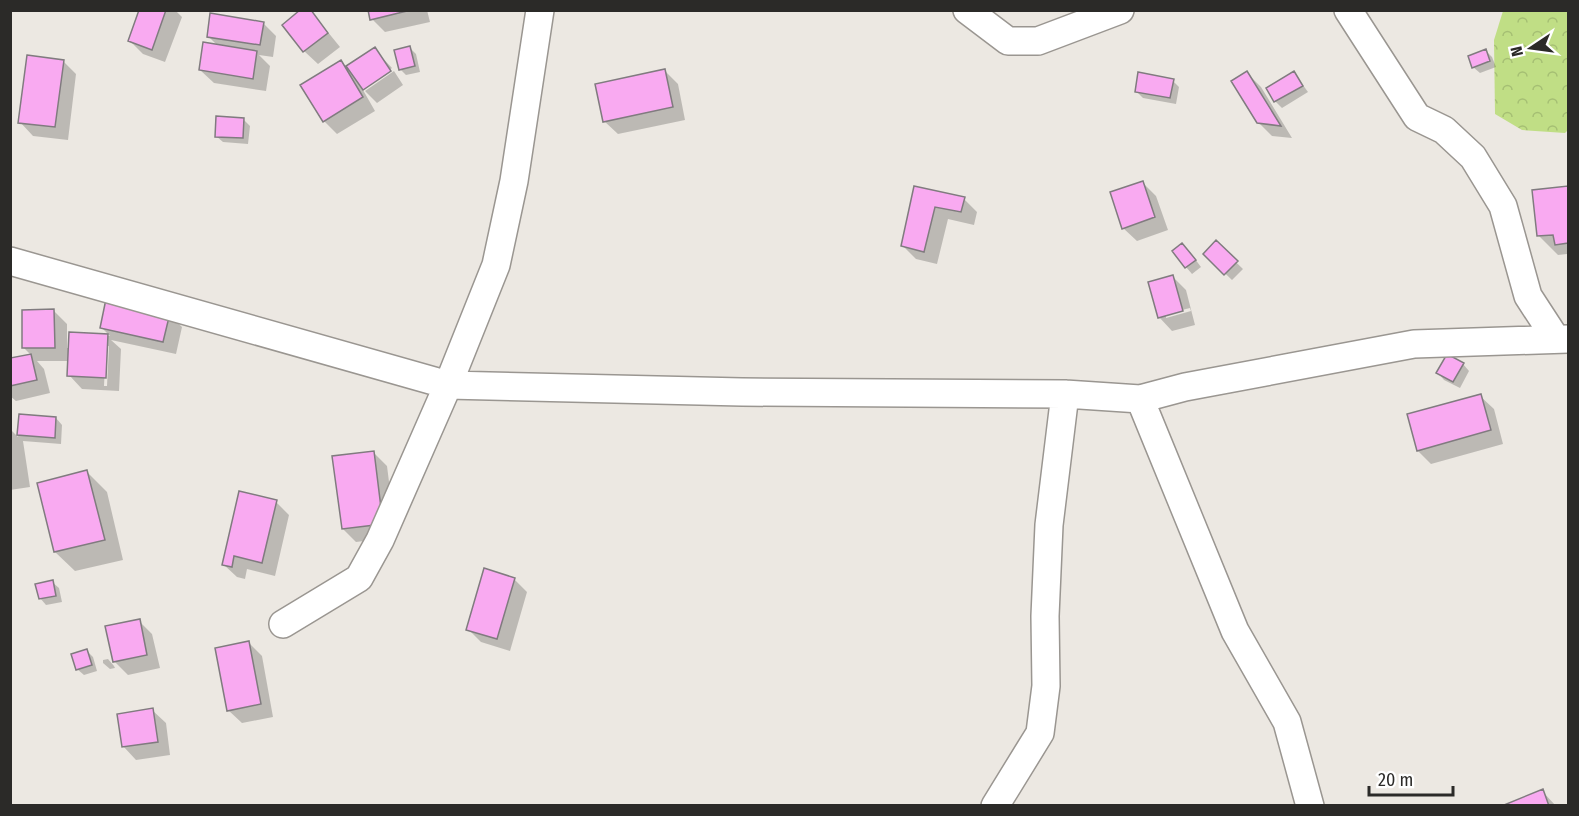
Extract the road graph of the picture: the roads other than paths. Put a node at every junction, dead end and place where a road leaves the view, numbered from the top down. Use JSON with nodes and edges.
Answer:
{"nodes":[{"id":1,"x":540,"y":10,"type":"edge"},
{"id":2,"x":967,"y":10,"type":"edge"},
{"id":3,"x":1120,"y":10,"type":"edge"},
{"id":4,"x":1348,"y":10,"type":"edge"},
{"id":5,"x":10,"y":261,"type":"edge"},
{"id":6,"x":1562,"y":339,"type":"edge"},
{"id":7,"x":448,"y":385,"type":"junction"},
{"id":8,"x":1065,"y":394,"type":"junction"},
{"id":9,"x":1140,"y":399,"type":"junction"},
{"id":10,"x":283,"y":624,"type":"dead end"},
{"id":11,"x":995,"y":806,"type":"edge"},
{"id":12,"x":1310,"y":806,"type":"edge"}],
"edges":[{"from":1,"to":7,"type":"street"},
{"from":2,"to":3,"type":"street"},
{"from":4,"to":6,"type":"street"},
{"from":5,"to":7,"type":"street"},
{"from":6,"to":9,"type":"street"},
{"from":7,"to":8,"type":"street"},
{"from":7,"to":10,"type":"street"},
{"from":8,"to":9,"type":"street"},
{"from":8,"to":11,"type":"street"},
{"from":9,"to":12,"type":"street"}]}
